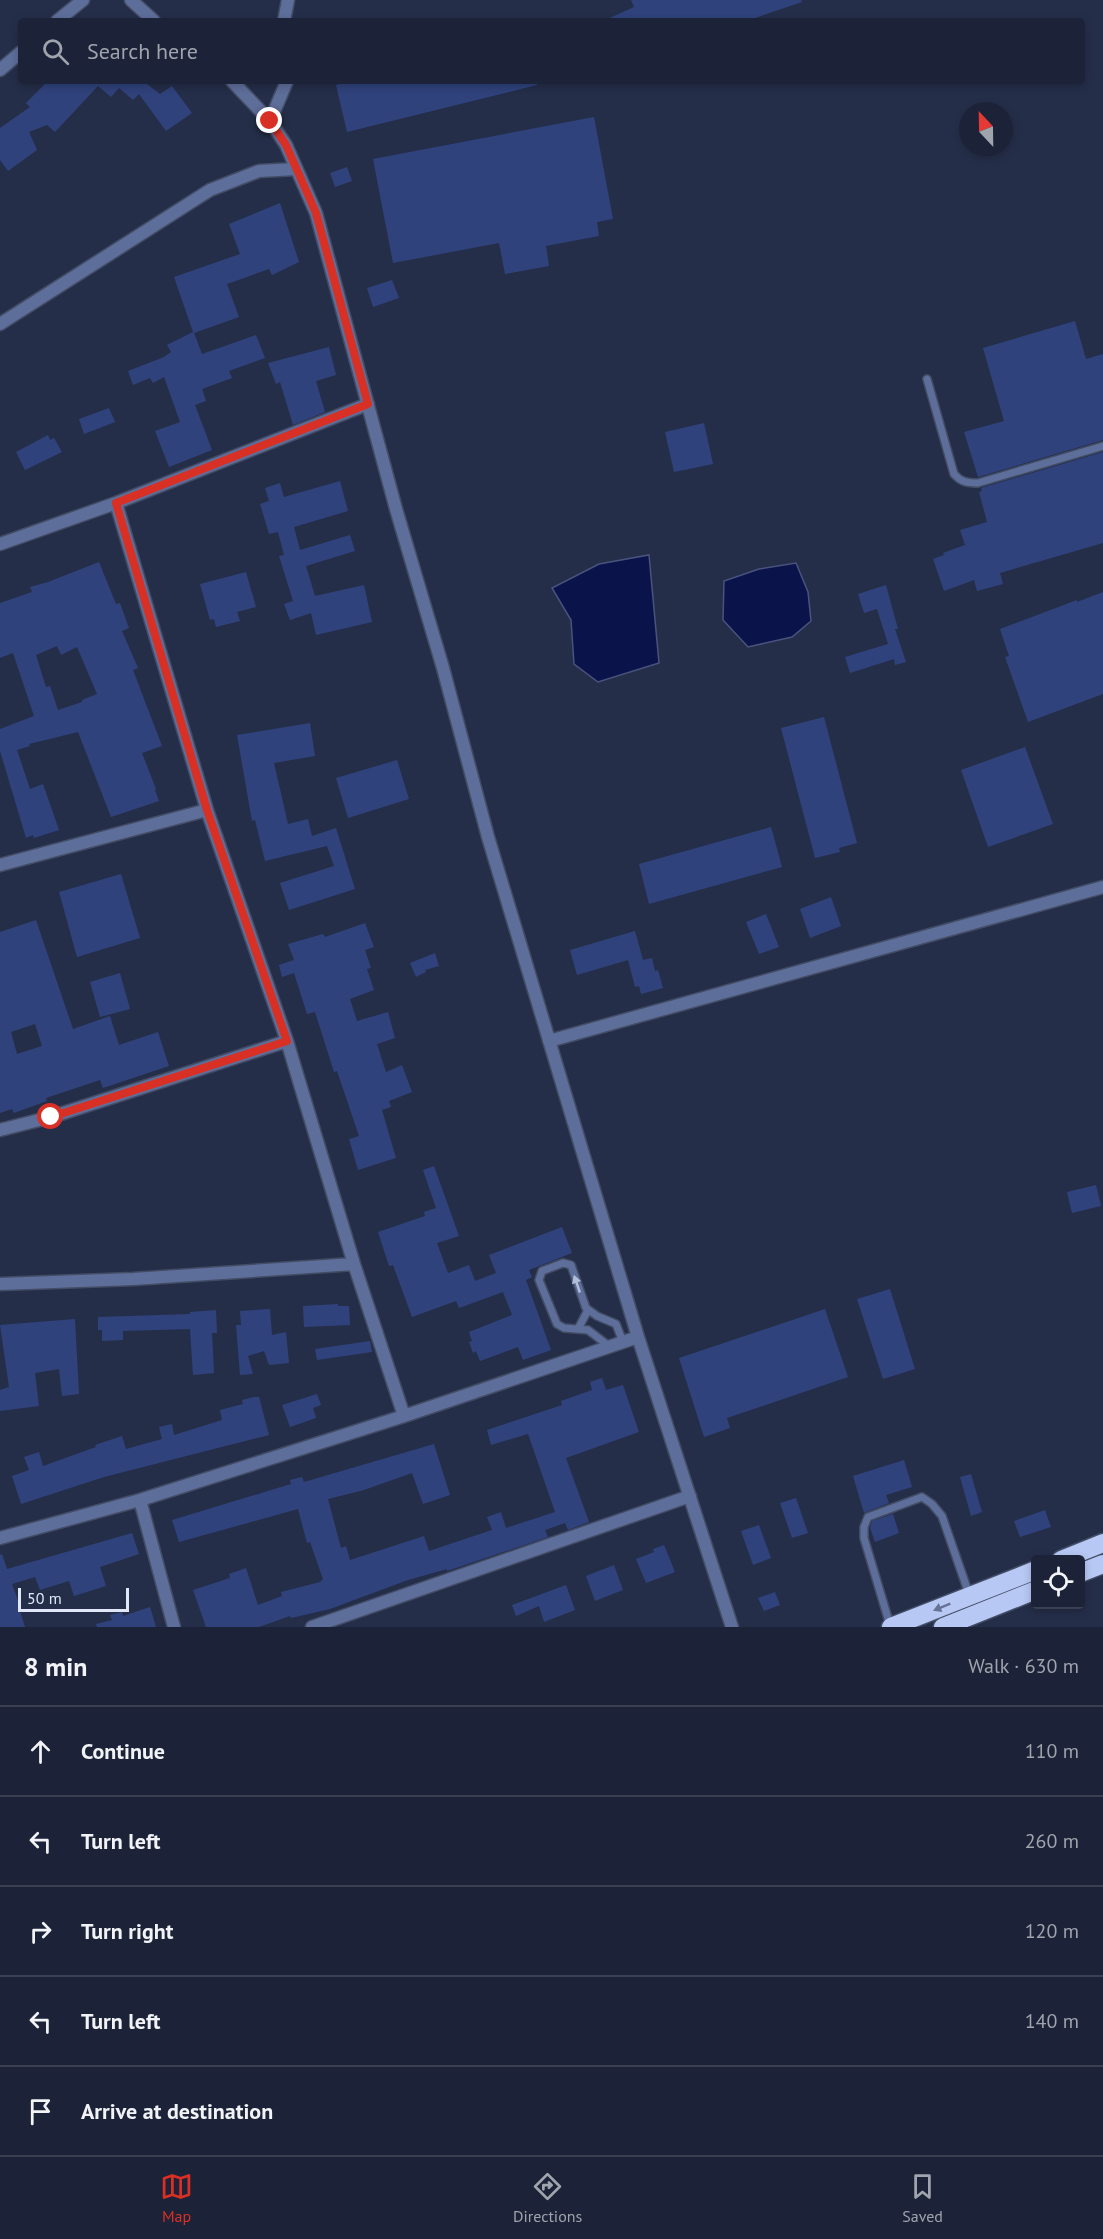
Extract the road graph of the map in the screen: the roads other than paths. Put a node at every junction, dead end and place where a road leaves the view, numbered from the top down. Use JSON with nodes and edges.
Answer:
{"nodes":[{"id":1,"x":82,"y":0,"type":"edge"},
{"id":2,"x":131,"y":0,"type":"edge"},
{"id":3,"x":288,"y":0,"type":"edge"},
{"id":4,"x":61,"y":18,"type":"edge"},
{"id":5,"x":151,"y":18,"type":"edge"},
{"id":6,"x":285,"y":18,"type":"edge"},
{"id":7,"x":18,"y":55,"type":"edge"},
{"id":8,"x":0,"y":70,"type":"edge"},
{"id":9,"x":235,"y":84,"type":"edge"},
{"id":10,"x":285,"y":84,"type":"edge"},
{"id":11,"x":270,"y":121,"type":"junction"},
{"id":12,"x":296,"y":169,"type":"junction"},
{"id":13,"x":0,"y":324,"type":"edge"},
{"id":14,"x":927,"y":379,"type":"dead end"},
{"id":15,"x":368,"y":404,"type":"junction"},
{"id":16,"x":1103,"y":446,"type":"edge"},
{"id":17,"x":116,"y":503,"type":"junction"},
{"id":18,"x":0,"y":544,"type":"edge"},
{"id":19,"x":207,"y":810,"type":"junction"},
{"id":20,"x":0,"y":865,"type":"edge"},
{"id":21,"x":1103,"y":887,"type":"edge"},
{"id":22,"x":287,"y":1041,"type":"junction"},
{"id":23,"x":549,"y":1041,"type":"junction"},
{"id":24,"x":0,"y":1130,"type":"edge"},
{"id":25,"x":354,"y":1264,"type":"junction"},
{"id":26,"x":0,"y":1284,"type":"edge"},
{"id":27,"x":588,"y":1310,"type":"junction"},
{"id":28,"x":579,"y":1329,"type":"junction"},
{"id":29,"x":638,"y":1337,"type":"junction"},
{"id":30,"x":623,"y":1342,"type":"junction"},
{"id":31,"x":610,"y":1346,"type":"junction"},
{"id":32,"x":404,"y":1416,"type":"junction"},
{"id":33,"x":690,"y":1496,"type":"junction"},
{"id":34,"x":140,"y":1500,"type":"junction"},
{"id":35,"x":0,"y":1538,"type":"edge"},
{"id":36,"x":1103,"y":1543,"type":"edge"},
{"id":37,"x":1073,"y":1555,"type":"edge"},
{"id":38,"x":1102,"y":1566,"type":"edge"},
{"id":39,"x":1085,"y":1571,"type":"edge"},
{"id":40,"x":1031,"y":1572,"type":"edge"},
{"id":41,"x":1031,"y":1592,"type":"edge"},
{"id":42,"x":970,"y":1596,"type":"junction"},
{"id":43,"x":969,"y":1622,"type":"edge"},
{"id":44,"x":174,"y":1627,"type":"edge"},
{"id":45,"x":312,"y":1627,"type":"edge"},
{"id":46,"x":732,"y":1627,"type":"edge"},
{"id":47,"x":891,"y":1627,"type":"edge"},
{"id":48,"x":943,"y":1627,"type":"edge"}],
"edges":[{"from":1,"to":4,"type":"street"},
{"from":2,"to":5,"type":"street"},
{"from":3,"to":6,"type":"street"},
{"from":7,"to":8,"type":"street"},
{"from":9,"to":11,"type":"street"},
{"from":10,"to":11,"type":"street"},
{"from":11,"to":12,"type":"street"},
{"from":12,"to":13,"type":"street"},
{"from":12,"to":15,"type":"street"},
{"from":14,"to":16,"type":"lane"},
{"from":15,"to":17,"type":"street"},
{"from":15,"to":23,"type":"street"},
{"from":17,"to":18,"type":"street"},
{"from":17,"to":19,"type":"street"},
{"from":19,"to":20,"type":"street"},
{"from":19,"to":22,"type":"street"},
{"from":21,"to":23,"type":"street"},
{"from":22,"to":24,"type":"street"},
{"from":22,"to":25,"type":"street"},
{"from":23,"to":29,"type":"street"},
{"from":25,"to":26,"type":"street"},
{"from":25,"to":32,"type":"street"},
{"from":27,"to":28,"type":"lane"},
{"from":27,"to":28,"type":"lane","one_way":true},
{"from":27,"to":30,"type":"lane"},
{"from":28,"to":31,"type":"lane"},
{"from":29,"to":30,"type":"street"},
{"from":29,"to":33,"type":"street"},
{"from":30,"to":31,"type":"street"},
{"from":31,"to":32,"type":"street"},
{"from":32,"to":34,"type":"street"},
{"from":33,"to":45,"type":"street"},
{"from":33,"to":46,"type":"street"},
{"from":34,"to":35,"type":"street"},
{"from":34,"to":44,"type":"street"},
{"from":36,"to":37,"type":"highway"},
{"from":38,"to":39,"type":"highway"},
{"from":40,"to":42,"type":"highway"},
{"from":41,"to":43,"type":"highway"},
{"from":42,"to":47,"type":"highway","one_way":true},
{"from":42,"to":47,"type":"lane"},
{"from":43,"to":48,"type":"highway"}]}
